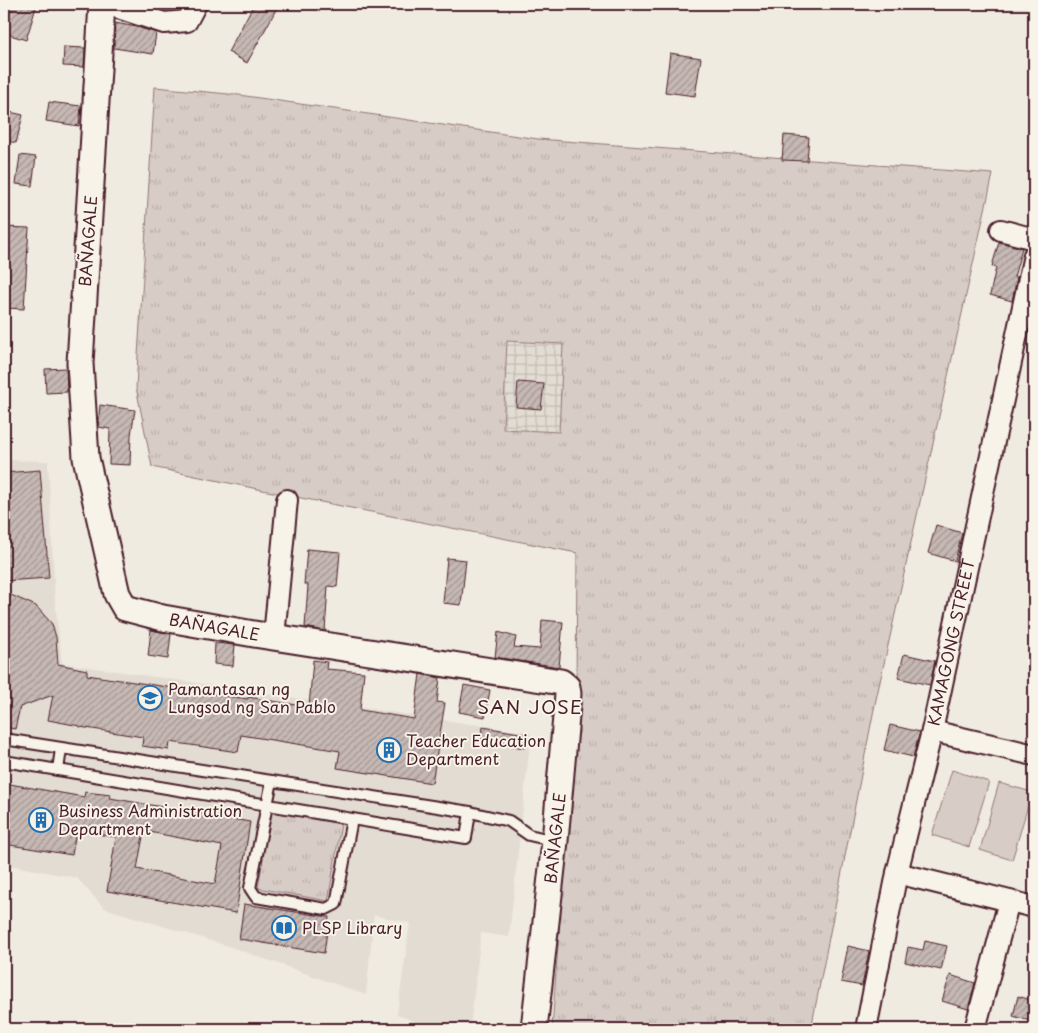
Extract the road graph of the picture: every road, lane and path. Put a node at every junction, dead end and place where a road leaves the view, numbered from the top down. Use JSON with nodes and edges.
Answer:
{"nodes":[{"id":1,"x":104,"y":4,"type":"edge"},
{"id":2,"x":196,"y":4,"type":"edge"},
{"id":3,"x":1001,"y":230,"type":"dead end"},
{"id":4,"x":1034,"y":239,"type":"edge"},
{"id":5,"x":1034,"y":255,"type":"edge"},
{"id":6,"x":287,"y":500,"type":"dead end"},
{"id":7,"x":274,"y":637,"type":"junction"},
{"id":8,"x":932,"y":730,"type":"junction"},
{"id":9,"x":4,"y":739,"type":"edge"},
{"id":10,"x":61,"y":749,"type":"junction"},
{"id":11,"x":1034,"y":755,"type":"edge"},
{"id":12,"x":4,"y":761,"type":"edge"},
{"id":13,"x":58,"y":770,"type":"junction"},
{"id":14,"x":272,"y":781,"type":"junction"},
{"id":15,"x":267,"y":804,"type":"junction"},
{"id":16,"x":470,"y":812,"type":"junction"},
{"id":17,"x":352,"y":819,"type":"junction"},
{"id":18,"x":555,"y":841,"type":"junction"},
{"id":19,"x":897,"y":873,"type":"junction"},
{"id":20,"x":1009,"y":901,"type":"junction"},
{"id":21,"x":1034,"y":907,"type":"edge"},
{"id":22,"x":534,"y":1029,"type":"edge"},
{"id":23,"x":866,"y":1029,"type":"edge"},
{"id":24,"x":975,"y":1029,"type":"edge"}],
"edges":[{"from":1,"to":2,"type":"street"},
{"from":1,"to":7,"type":"street","name":"BAÑAGALE"},
{"from":3,"to":4,"type":"street"},
{"from":5,"to":8,"type":"street","name":"KAMAGONG STREET"},
{"from":6,"to":7,"type":"street"},
{"from":7,"to":18,"type":"street","name":"BAÑAGALE"},
{"from":8,"to":11,"type":"street"},
{"from":8,"to":19,"type":"street","name":"KAMAGONG STREET"},
{"from":9,"to":10,"type":"lane"},
{"from":10,"to":13,"type":"lane"},
{"from":10,"to":14,"type":"lane"},
{"from":12,"to":13,"type":"lane"},
{"from":13,"to":15,"type":"lane"},
{"from":14,"to":15,"type":"lane"},
{"from":14,"to":16,"type":"lane"},
{"from":15,"to":17,"type":"lane"},
{"from":15,"to":17,"type":"lane"},
{"from":16,"to":17,"type":"lane"},
{"from":16,"to":18,"type":"lane"},
{"from":18,"to":22,"type":"street","name":"BAÑAGALE"},
{"from":19,"to":20,"type":"street"},
{"from":19,"to":23,"type":"street","name":"KAMAGONG STREET"},
{"from":20,"to":21,"type":"street"},
{"from":20,"to":24,"type":"street"}]}
